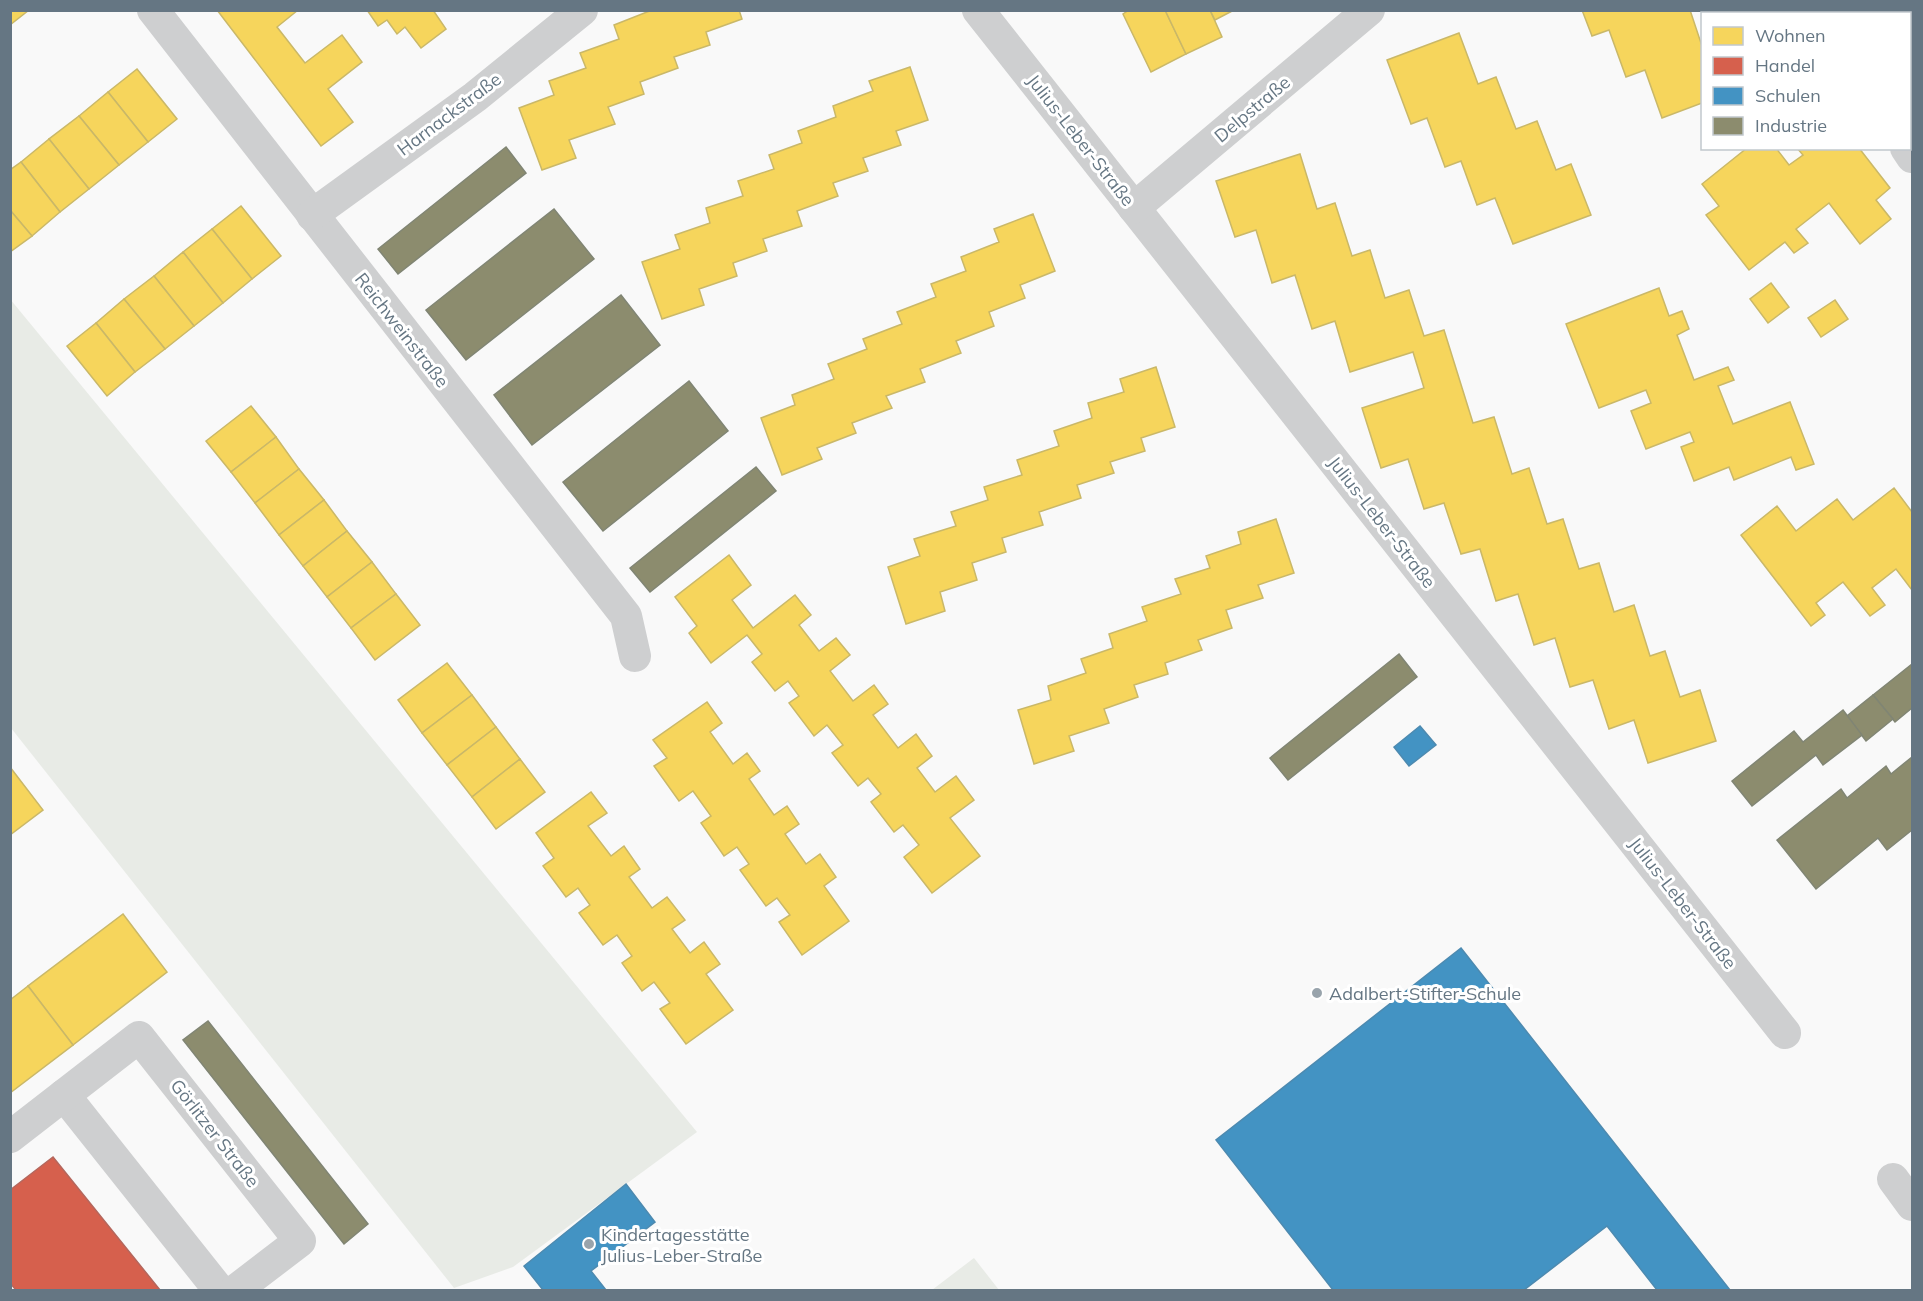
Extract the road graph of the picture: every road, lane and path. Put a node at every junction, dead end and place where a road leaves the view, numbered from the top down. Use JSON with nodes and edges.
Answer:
{"nodes":[{"id":1,"x":153,"y":10,"type":"edge"},
{"id":2,"x":582,"y":10,"type":"edge"},
{"id":3,"x":978,"y":10,"type":"edge"},
{"id":4,"x":1370,"y":10,"type":"edge"},
{"id":5,"x":1134,"y":208,"type":"junction"},
{"id":6,"x":312,"y":215,"type":"junction"},
{"id":7,"x":635,"y":656,"type":"dead end"},
{"id":8,"x":1785,"y":1033,"type":"dead end"},
{"id":9,"x":64,"y":1095,"type":"junction"},
{"id":10,"x":10,"y":1137,"type":"edge"},
{"id":11,"x":1893,"y":1179,"type":"dead end"},
{"id":12,"x":1912,"y":1205,"type":"edge"},
{"id":13,"x":219,"y":1290,"type":"edge"},
{"id":14,"x":236,"y":1290,"type":"edge"}],
"edges":[{"from":1,"to":6,"type":"street","name":"Reichweinstraße"},
{"from":2,"to":6,"type":"street","name":"Harnackstraße"},
{"from":3,"to":5,"type":"street","name":"Julius-Leber-Straße"},
{"from":4,"to":5,"type":"street","name":"Delpstraße"},
{"from":5,"to":8,"type":"street","name":"Julius-Leber-Straße"},
{"from":6,"to":7,"type":"street","name":"Reichweinstraße"},
{"from":9,"to":10,"type":"street","name":"Görlitzer Straße"},
{"from":9,"to":13,"type":"street"},
{"from":9,"to":14,"type":"street","name":"Görlitzer Straße"},
{"from":11,"to":12,"type":"street"}]}
